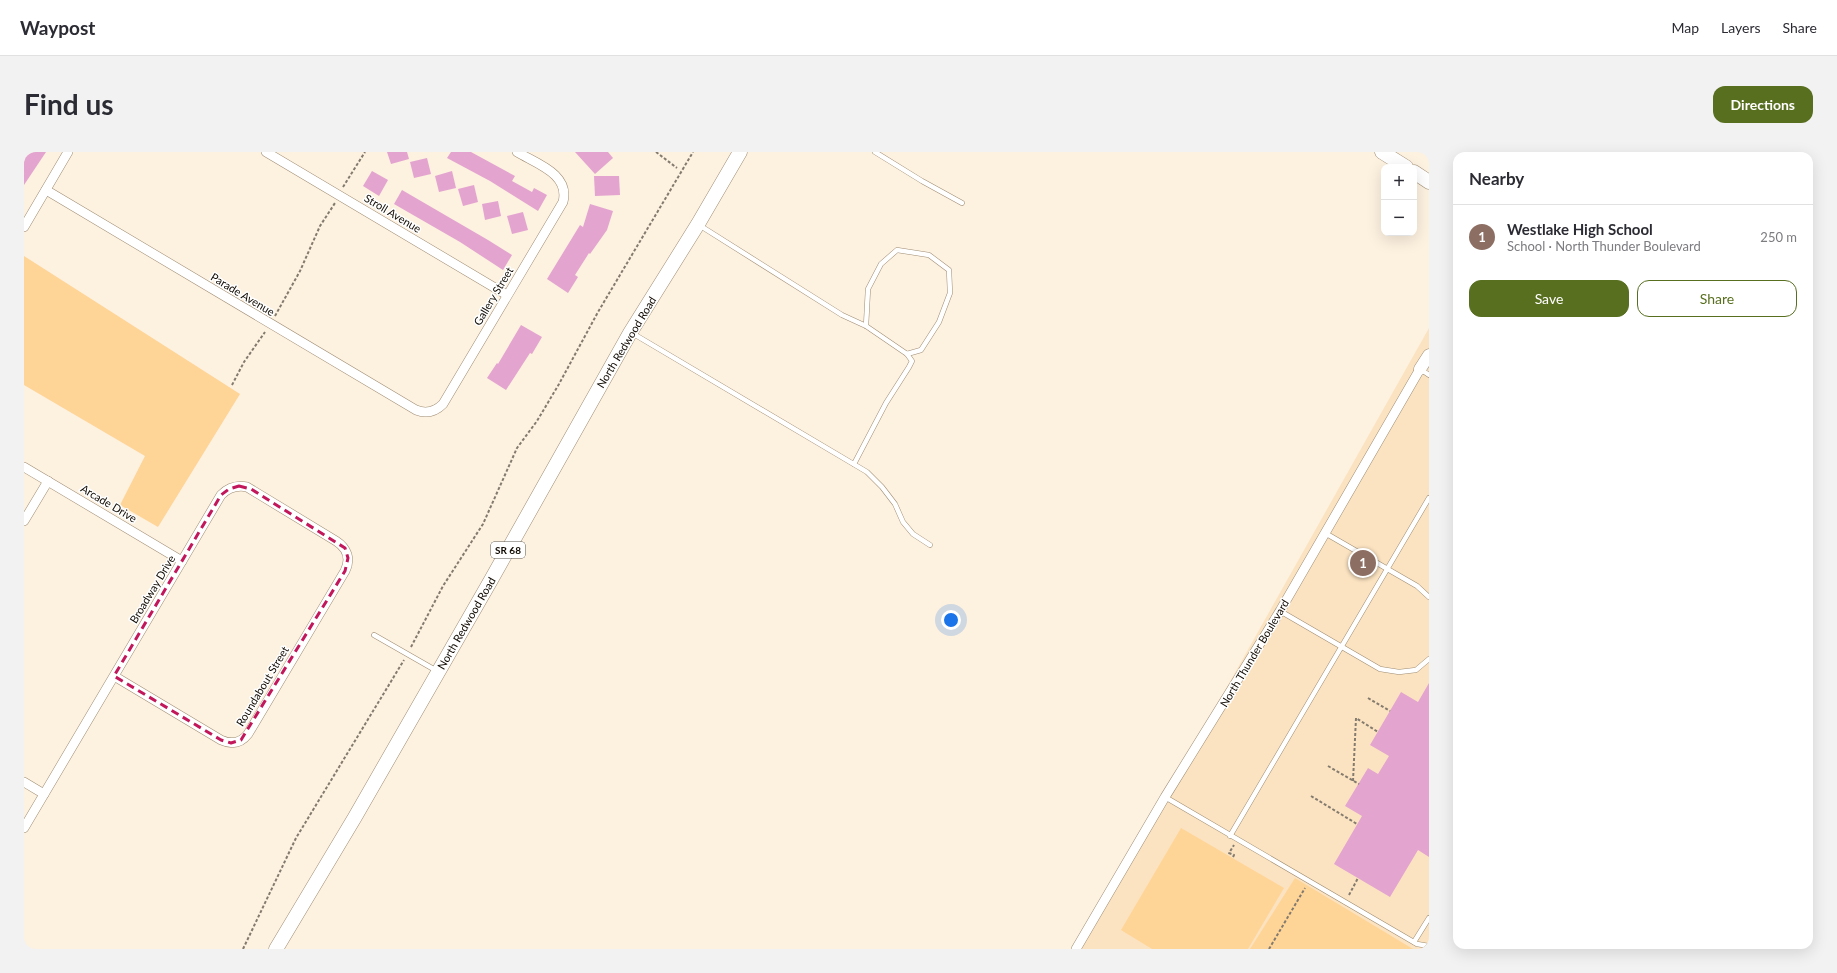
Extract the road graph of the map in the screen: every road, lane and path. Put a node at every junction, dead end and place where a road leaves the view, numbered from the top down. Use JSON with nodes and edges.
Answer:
{"nodes":[{"id":1,"x":68,"y":152,"type":"edge"},
{"id":2,"x":266,"y":152,"type":"edge"},
{"id":3,"x":365,"y":152,"type":"edge"},
{"id":4,"x":517,"y":152,"type":"edge"},
{"id":5,"x":656,"y":152,"type":"edge"},
{"id":6,"x":693,"y":152,"type":"edge"},
{"id":7,"x":740,"y":152,"type":"edge"},
{"id":8,"x":875,"y":152,"type":"edge"},
{"id":9,"x":1382,"y":152,"type":"edge"},
{"id":10,"x":1401,"y":164,"type":"edge"},
{"id":11,"x":677,"y":168,"type":"dead end"},
{"id":12,"x":1417,"y":174,"type":"edge"},
{"id":13,"x":1429,"y":182,"type":"edge"},
{"id":14,"x":46,"y":190,"type":"junction"},
{"id":15,"x":340,"y":196,"type":"junction"},
{"id":16,"x":962,"y":203,"type":"dead end"},
{"id":17,"x":698,"y":224,"type":"junction"},
{"id":18,"x":24,"y":227,"type":"edge"},
{"id":19,"x":508,"y":295,"type":"junction"},
{"id":20,"x":272,"y":324,"type":"junction"},
{"id":21,"x":866,"y":326,"type":"junction"},
{"id":22,"x":265,"y":332,"type":"dead end"},
{"id":23,"x":630,"y":332,"type":"junction"},
{"id":24,"x":907,"y":354,"type":"junction"},
{"id":25,"x":1429,"y":355,"type":"edge"},
{"id":26,"x":1425,"y":372,"type":"edge"},
{"id":27,"x":232,"y":385,"type":"dead end"},
{"id":28,"x":430,"y":412,"type":"joint"},
{"id":29,"x":854,"y":464,"type":"junction"},
{"id":30,"x":24,"y":467,"type":"edge"},
{"id":31,"x":48,"y":481,"type":"junction"},
{"id":32,"x":1429,"y":498,"type":"edge"},
{"id":33,"x":24,"y":521,"type":"edge"},
{"id":34,"x":1326,"y":533,"type":"junction"},
{"id":35,"x":930,"y":545,"type":"dead end"},
{"id":36,"x":348,"y":558,"type":"joint"},
{"id":37,"x":182,"y":561,"type":"junction"},
{"id":38,"x":1388,"y":569,"type":"junction"},
{"id":39,"x":1429,"y":597,"type":"edge"},
{"id":40,"x":1280,"y":611,"type":"junction"},
{"id":41,"x":374,"y":635,"type":"dead end"},
{"id":42,"x":1341,"y":646,"type":"junction"},
{"id":43,"x":407,"y":654,"type":"junction"},
{"id":44,"x":1429,"y":659,"type":"edge"},
{"id":45,"x":439,"y":672,"type":"junction"},
{"id":46,"x":114,"y":676,"type":"junction"},
{"id":47,"x":1368,"y":698,"type":"dead end"},
{"id":48,"x":1390,"y":710,"type":"dead end"},
{"id":49,"x":1378,"y":732,"type":"dead end"},
{"id":50,"x":1328,"y":766,"type":"dead end"},
{"id":51,"x":1353,"y":781,"type":"junction"},
{"id":52,"x":24,"y":782,"type":"edge"},
{"id":53,"x":1358,"y":784,"type":"dead end"},
{"id":54,"x":44,"y":794,"type":"junction"},
{"id":55,"x":1310,"y":796,"type":"dead end"},
{"id":56,"x":1166,"y":798,"type":"junction"},
{"id":57,"x":1357,"y":824,"type":"dead end"},
{"id":58,"x":24,"y":828,"type":"edge"},
{"id":59,"x":1230,"y":836,"type":"junction"},
{"id":60,"x":1234,"y":845,"type":"dead end"},
{"id":61,"x":1233,"y":858,"type":"dead end"},
{"id":62,"x":1358,"y":878,"type":"dead end"},
{"id":63,"x":1305,"y":888,"type":"dead end"},
{"id":64,"x":1349,"y":895,"type":"dead end"},
{"id":65,"x":1429,"y":918,"type":"edge"},
{"id":66,"x":1414,"y":942,"type":"junction"},
{"id":67,"x":1429,"y":946,"type":"edge"},
{"id":68,"x":243,"y":949,"type":"edge"},
{"id":69,"x":276,"y":949,"type":"edge"},
{"id":70,"x":1076,"y":949,"type":"edge"},
{"id":71,"x":1269,"y":949,"type":"edge"}],
"edges":[{"from":1,"to":14,"type":"street"},
{"from":2,"to":15,"type":"street","name":"Stroll Avenue"},
{"from":3,"to":15,"type":"path"},
{"from":4,"to":19,"type":"street","name":"Gallery Street"},
{"from":5,"to":11,"type":"path"},
{"from":6,"to":43,"type":"path"},
{"from":7,"to":17,"type":"main road","name":"North Redwood Road","number":"SR 68"},
{"from":8,"to":16,"type":"lane"},
{"from":9,"to":10,"type":"main road"},
{"from":12,"to":13,"type":"main road"},
{"from":14,"to":18,"type":"street"},
{"from":14,"to":20,"type":"street","name":"Parade Avenue"},
{"from":15,"to":19,"type":"street","name":"Stroll Avenue"},
{"from":15,"to":20,"type":"path"},
{"from":17,"to":21,"type":"lane"},
{"from":17,"to":23,"type":"main road","name":"North Redwood Road","number":"SR 68"},
{"from":19,"to":28,"type":"street","name":"Gallery Street"},
{"from":20,"to":28,"type":"street","name":"Parade Avenue"},
{"from":21,"to":24,"type":"lane"},
{"from":21,"to":24,"type":"lane"},
{"from":22,"to":27,"type":"path"},
{"from":23,"to":29,"type":"lane"},
{"from":23,"to":45,"type":"main road","name":"North Redwood Road","number":"SR 68"},
{"from":24,"to":29,"type":"lane"},
{"from":25,"to":26,"type":"street","name":"North Thunder Boulevard"},
{"from":26,"to":34,"type":"street","name":"North Thunder Boulevard"},
{"from":29,"to":35,"type":"lane"},
{"from":30,"to":31,"type":"street","name":"Arcade Drive"},
{"from":31,"to":33,"type":"street"},
{"from":31,"to":37,"type":"street","name":"Arcade Drive"},
{"from":32,"to":38,"type":"lane"},
{"from":34,"to":38,"type":"lane"},
{"from":34,"to":40,"type":"street","name":"North Thunder Boulevard"},
{"from":36,"to":37,"type":"street","name":"Broadway Drive"},
{"from":36,"to":46,"type":"street","name":"Roundabout Street"},
{"from":37,"to":46,"type":"street","name":"Broadway Drive"},
{"from":38,"to":39,"type":"lane"},
{"from":38,"to":42,"type":"lane"},
{"from":40,"to":42,"type":"lane"},
{"from":40,"to":56,"type":"street","name":"North Thunder Boulevard"},
{"from":41,"to":43,"type":"lane"},
{"from":42,"to":44,"type":"lane"},
{"from":42,"to":59,"type":"lane"},
{"from":43,"to":45,"type":"lane"},
{"from":43,"to":68,"type":"path"},
{"from":45,"to":69,"type":"main road","name":"North Redwood Road","number":"SR 68"},
{"from":46,"to":54,"type":"street","name":"Broadway Drive"},
{"from":47,"to":48,"type":"path"},
{"from":49,"to":51,"type":"path"},
{"from":50,"to":51,"type":"path"},
{"from":51,"to":53,"type":"path"},
{"from":52,"to":54,"type":"street"},
{"from":54,"to":58,"type":"street","name":"Broadway Drive"},
{"from":55,"to":57,"type":"path"},
{"from":56,"to":59,"type":"lane"},
{"from":56,"to":70,"type":"street","name":"North Thunder Boulevard"},
{"from":59,"to":66,"type":"lane"},
{"from":60,"to":61,"type":"path"},
{"from":62,"to":64,"type":"path"},
{"from":63,"to":71,"type":"path"},
{"from":65,"to":66,"type":"lane"},
{"from":66,"to":67,"type":"lane"}]}
